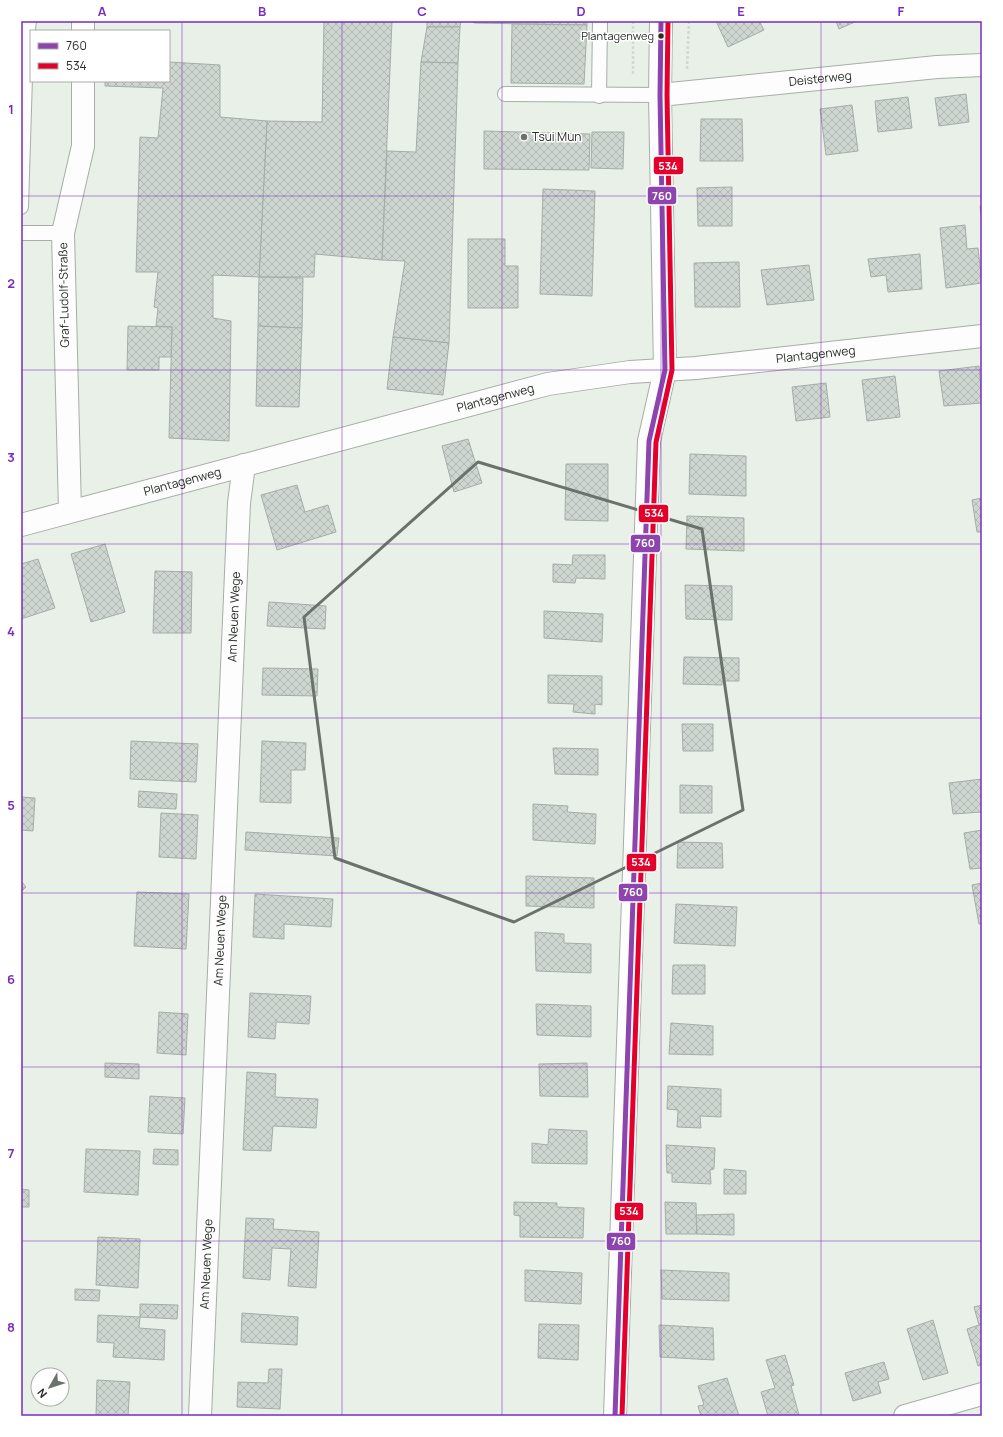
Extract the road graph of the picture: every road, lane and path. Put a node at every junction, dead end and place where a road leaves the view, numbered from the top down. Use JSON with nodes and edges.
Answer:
{"nodes":[{"id":1,"x":29,"y":21,"type":"edge"},
{"id":2,"x":600,"y":21,"type":"edge"},
{"id":3,"x":633,"y":21,"type":"edge"},
{"id":4,"x":661,"y":21,"type":"edge"},
{"id":5,"x":688,"y":21,"type":"edge"},
{"id":6,"x":982,"y":64,"type":"edge"},
{"id":7,"x":83,"y":82,"type":"edge"},
{"id":8,"x":687,"y":93,"type":"junction"},
{"id":9,"x":504,"y":94,"type":"dead end"},
{"id":10,"x":660,"y":95,"type":"junction"},
{"id":11,"x":599,"y":96,"type":"junction"},
{"id":12,"x":632,"y":96,"type":"junction"},
{"id":13,"x":21,"y":207,"type":"edge"},
{"id":14,"x":21,"y":233,"type":"edge"},
{"id":15,"x":63,"y":233,"type":"junction"},
{"id":16,"x":982,"y":336,"type":"edge"},
{"id":17,"x":665,"y":370,"type":"junction"},
{"id":18,"x":244,"y":464,"type":"junction"},
{"id":19,"x":70,"y":511,"type":"junction"},
{"id":20,"x":21,"y":525,"type":"edge"},
{"id":21,"x":982,"y":1394,"type":"edge"},
{"id":22,"x":200,"y":1416,"type":"edge"},
{"id":23,"x":615,"y":1416,"type":"edge"},
{"id":24,"x":905,"y":1416,"type":"edge"}],
"edges":[{"from":1,"to":13,"type":"lane"},
{"from":2,"to":11,"type":"lane"},
{"from":3,"to":12,"type":"path"},
{"from":4,"to":10,"type":"street"},
{"from":5,"to":8,"type":"path"},
{"from":6,"to":8,"type":"street","name":"Deisterweg"},
{"from":7,"to":15,"type":"street","name":"Graf-Ludolf-Straße"},
{"from":8,"to":10,"type":"street","name":"Deisterweg"},
{"from":9,"to":11,"type":"lane"},
{"from":10,"to":12,"type":"lane"},
{"from":10,"to":17,"type":"street"},
{"from":11,"to":12,"type":"lane"},
{"from":14,"to":15,"type":"lane"},
{"from":15,"to":19,"type":"street","name":"Graf-Ludolf-Straße"},
{"from":16,"to":17,"type":"street","name":"Plantagenweg"},
{"from":17,"to":18,"type":"street","name":"Plantagenweg"},
{"from":17,"to":23,"type":"street"},
{"from":18,"to":19,"type":"street","name":"Plantagenweg"},
{"from":18,"to":22,"type":"street","name":"Am Neuen Wege"},
{"from":19,"to":20,"type":"street","name":"Plantagenweg"},
{"from":21,"to":24,"type":"street"}]}
